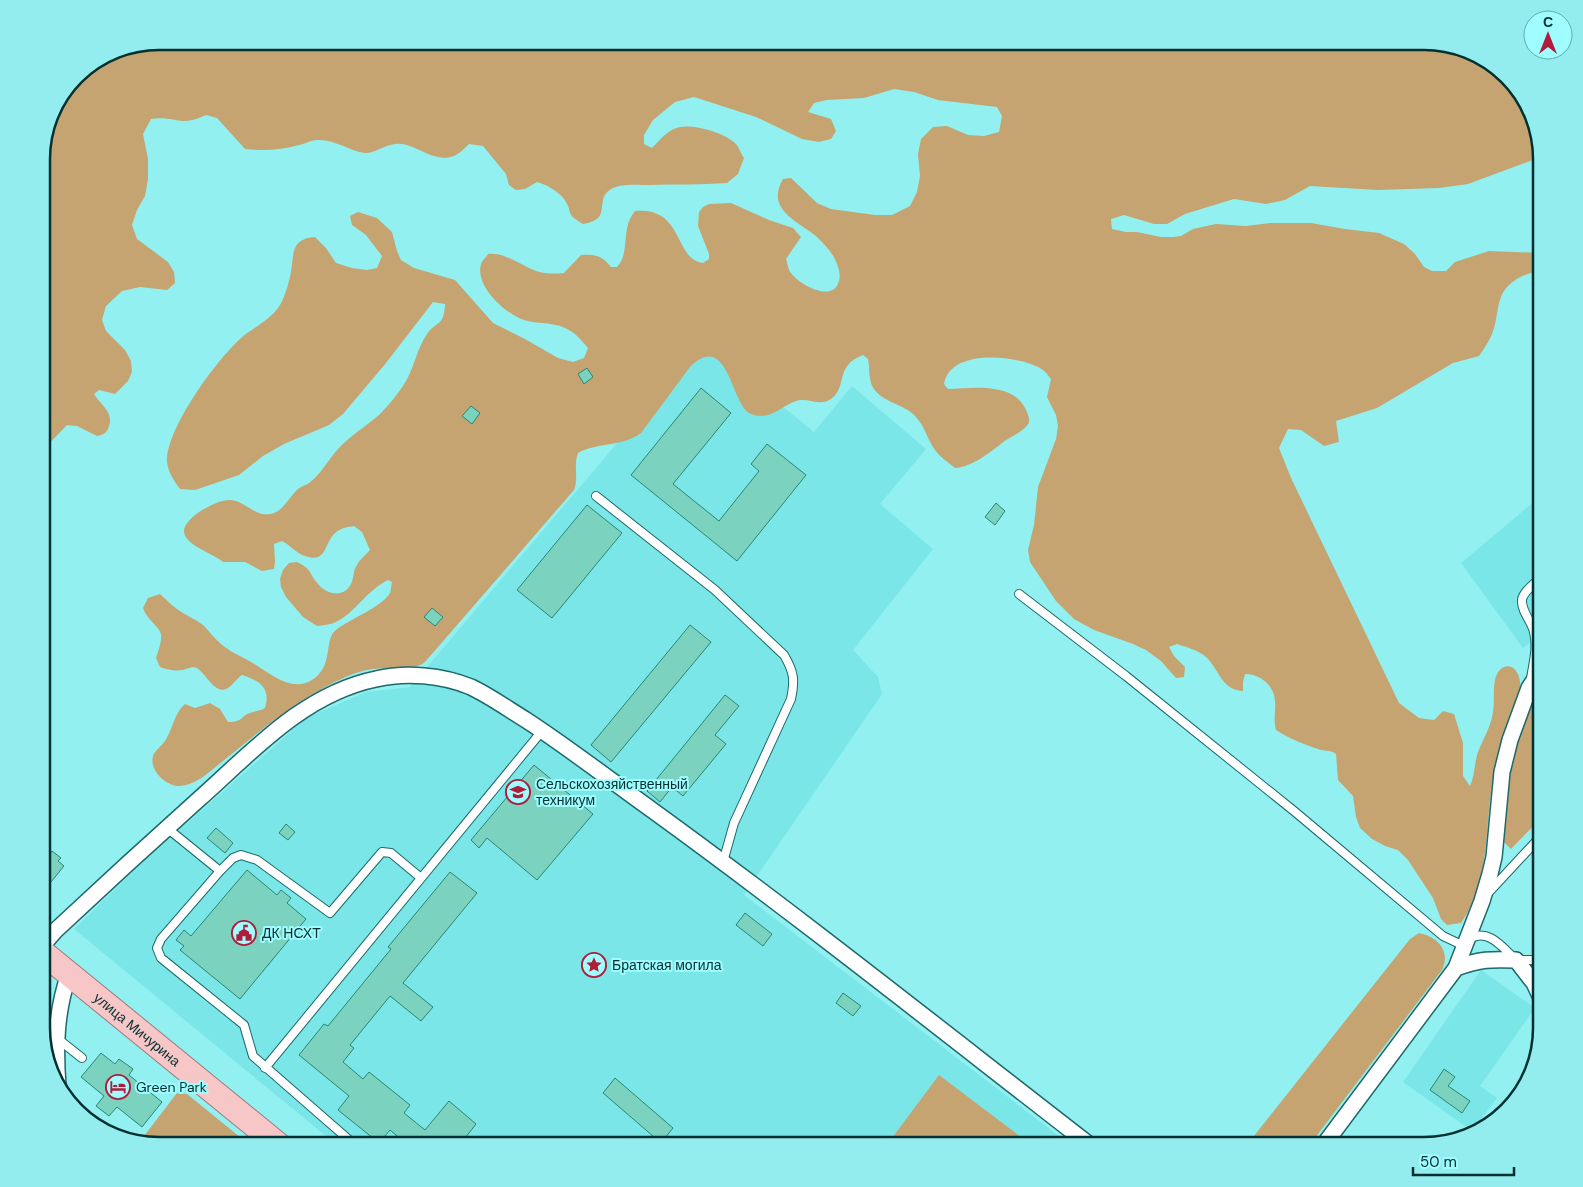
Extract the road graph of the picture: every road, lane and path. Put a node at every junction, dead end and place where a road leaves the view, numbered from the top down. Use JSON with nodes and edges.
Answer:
{"nodes":[{"id":1,"x":596,"y":496,"type":"dead end"},
{"id":2,"x":1533,"y":586,"type":"edge"},
{"id":3,"x":1019,"y":594,"type":"dead end"},
{"id":4,"x":1533,"y":628,"type":"edge"},
{"id":5,"x":1533,"y":665,"type":"edge"},
{"id":6,"x":1533,"y":682,"type":"edge"},
{"id":7,"x":1529,"y":688,"type":"junction"},
{"id":8,"x":542,"y":731,"type":"junction"},
{"id":9,"x":167,"y":828,"type":"junction"},
{"id":10,"x":1533,"y":844,"type":"edge"},
{"id":11,"x":723,"y":862,"type":"junction"},
{"id":12,"x":220,"y":871,"type":"junction"},
{"id":13,"x":421,"y":878,"type":"junction"},
{"id":14,"x":1482,"y":901,"type":"junction"},
{"id":15,"x":50,"y":938,"type":"edge"},
{"id":16,"x":1466,"y":943,"type":"junction"},
{"id":17,"x":1516,"y":960,"type":"junction"},
{"id":18,"x":1533,"y":960,"type":"edge"},
{"id":19,"x":52,"y":962,"type":"edge"},
{"id":20,"x":1456,"y":968,"type":"junction"},
{"id":21,"x":1533,"y":982,"type":"edge"},
{"id":22,"x":56,"y":1038,"type":"junction"},
{"id":23,"x":82,"y":1058,"type":"dead end"},
{"id":24,"x":57,"y":1067,"type":"edge"},
{"id":25,"x":265,"y":1068,"type":"junction"},
{"id":26,"x":269,"y":1137,"type":"edge"},
{"id":27,"x":346,"y":1137,"type":"edge"},
{"id":28,"x":1079,"y":1137,"type":"edge"},
{"id":29,"x":1330,"y":1137,"type":"edge"}],
"edges":[{"from":1,"to":11,"type":"lane"},
{"from":2,"to":4,"type":"lane"},
{"from":3,"to":16,"type":"lane"},
{"from":5,"to":7,"type":"lane"},
{"from":6,"to":7,"type":"street"},
{"from":7,"to":14,"type":"street"},
{"from":8,"to":9,"type":"street"},
{"from":8,"to":11,"type":"street"},
{"from":8,"to":13,"type":"lane"},
{"from":9,"to":12,"type":"lane"},
{"from":9,"to":15,"type":"street"},
{"from":10,"to":14,"type":"lane"},
{"from":11,"to":28,"type":"street"},
{"from":12,"to":13,"type":"lane"},
{"from":12,"to":25,"type":"lane"},
{"from":13,"to":25,"type":"lane"},
{"from":14,"to":16,"type":"street"},
{"from":16,"to":17,"type":"lane"},
{"from":16,"to":20,"type":"street"},
{"from":17,"to":18,"type":"lane"},
{"from":17,"to":20,"type":"street"},
{"from":17,"to":21,"type":"street"},
{"from":19,"to":22,"type":"street"},
{"from":19,"to":26,"type":"main road","name":"улица Мичурина"},
{"from":20,"to":29,"type":"street"},
{"from":22,"to":23,"type":"lane"},
{"from":22,"to":24,"type":"street"},
{"from":25,"to":27,"type":"lane"}]}
